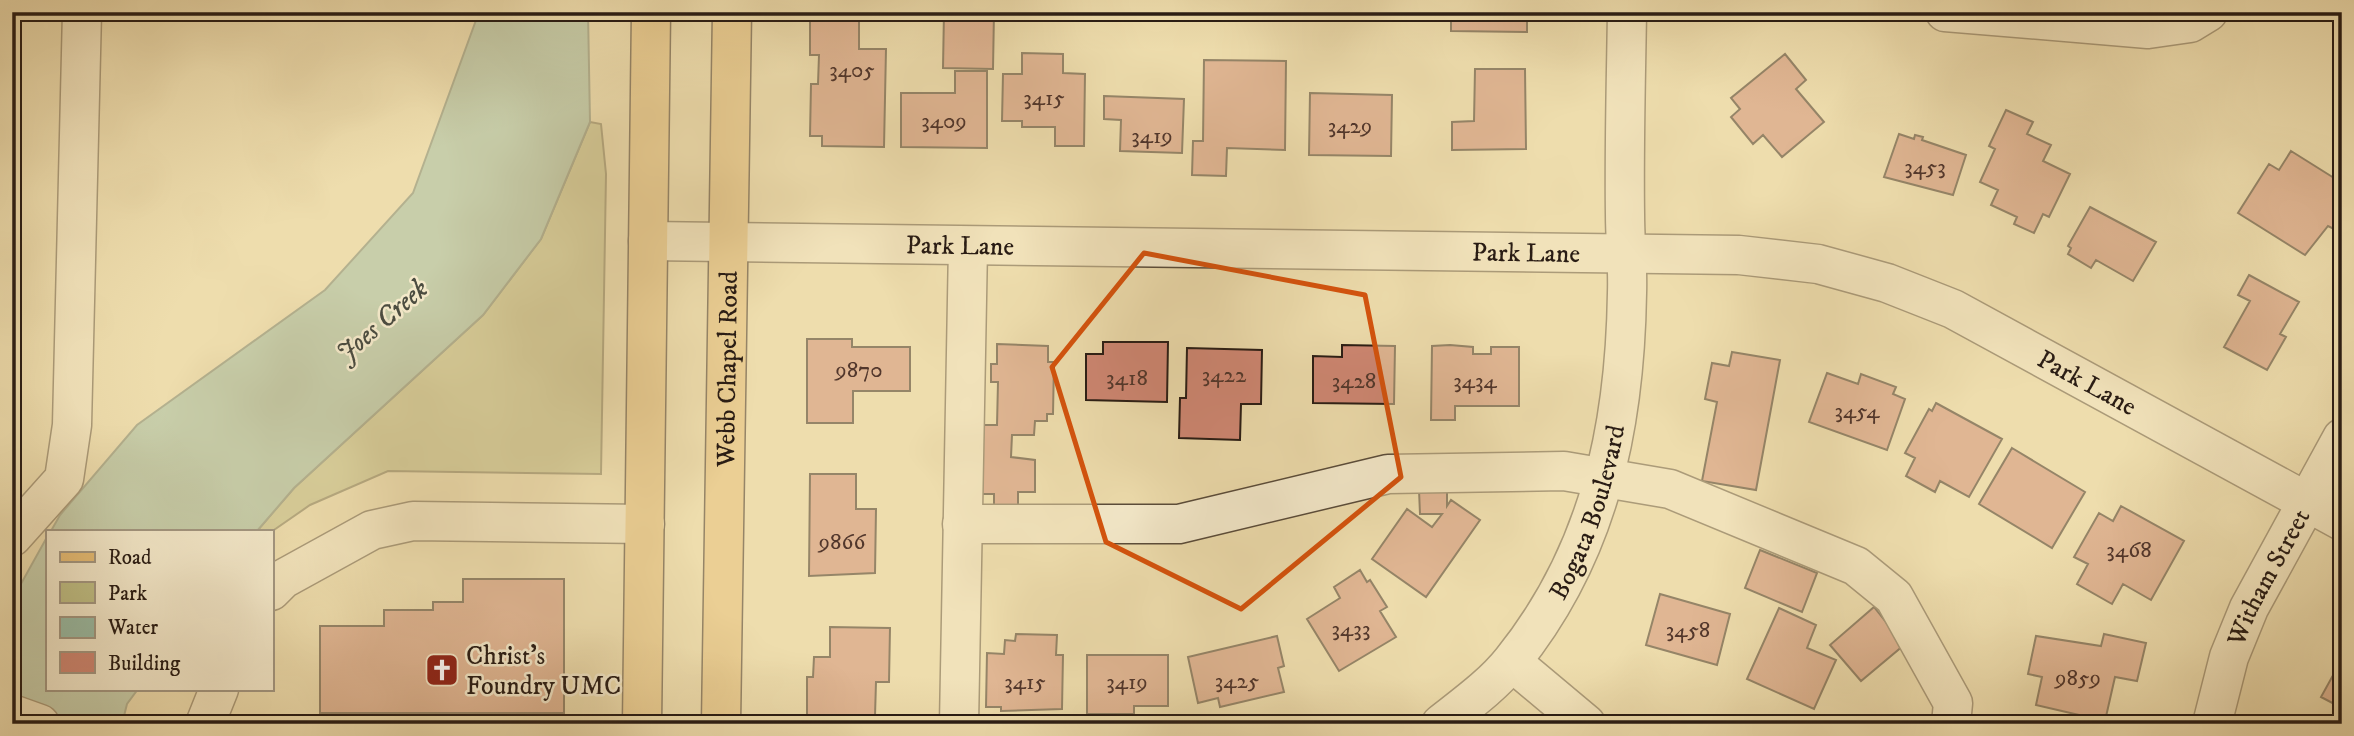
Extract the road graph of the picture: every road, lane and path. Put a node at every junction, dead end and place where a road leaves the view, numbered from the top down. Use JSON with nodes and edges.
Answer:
{"nodes":[{"id":1,"x":82,"y":12,"type":"edge"},
{"id":2,"x":651,"y":12,"type":"edge"},
{"id":3,"x":732,"y":12,"type":"edge"},
{"id":4,"x":1627,"y":12,"type":"edge"},
{"id":5,"x":1945,"y":12,"type":"edge"},
{"id":6,"x":2208,"y":12,"type":"edge"},
{"id":7,"x":648,"y":241,"type":"junction"},
{"id":8,"x":726,"y":243,"type":"junction"},
{"id":9,"x":968,"y":246,"type":"junction"},
{"id":10,"x":1627,"y":254,"type":"junction"},
{"id":11,"x":2342,"y":438,"type":"edge"},
{"id":12,"x":1606,"y":477,"type":"junction"},
{"id":13,"x":2306,"y":501,"type":"junction"},
{"id":14,"x":2342,"y":520,"type":"edge"},
{"id":15,"x":645,"y":524,"type":"junction"},
{"id":16,"x":962,"y":524,"type":"junction"},
{"id":17,"x":12,"y":537,"type":"edge"},
{"id":18,"x":273,"y":589,"type":"edge"},
{"id":19,"x":1511,"y":662,"type":"junction"},
{"id":20,"x":219,"y":690,"type":"edge"},
{"id":21,"x":12,"y":714,"type":"edge"},
{"id":22,"x":40,"y":724,"type":"edge"},
{"id":23,"x":205,"y":724,"type":"edge"},
{"id":24,"x":642,"y":724,"type":"edge"},
{"id":25,"x":721,"y":724,"type":"edge"},
{"id":26,"x":959,"y":724,"type":"edge"},
{"id":27,"x":1441,"y":724,"type":"edge"},
{"id":28,"x":1586,"y":724,"type":"edge"},
{"id":29,"x":1951,"y":724,"type":"edge"},
{"id":30,"x":2212,"y":724,"type":"edge"}],
"edges":[{"from":1,"to":17,"type":"street"},
{"from":2,"to":7,"type":"main road"},
{"from":3,"to":8,"type":"main road","name":"Webb Chapel Road"},
{"from":4,"to":10,"type":"street","name":"Bogata Boulevard"},
{"from":5,"to":6,"type":"street"},
{"from":7,"to":8,"type":"street","name":"Park Lane"},
{"from":7,"to":15,"type":"main road"},
{"from":8,"to":9,"type":"street","name":"Park Lane"},
{"from":8,"to":25,"type":"main road","name":"Webb Chapel Road"},
{"from":9,"to":10,"type":"street","name":"Park Lane"},
{"from":9,"to":16,"type":"street"},
{"from":10,"to":12,"type":"street","name":"Bogata Boulevard"},
{"from":10,"to":13,"type":"street","name":"Park Lane"},
{"from":11,"to":13,"type":"street","name":"Witham Street"},
{"from":12,"to":16,"type":"street"},
{"from":12,"to":19,"type":"street","name":"Bogata Boulevard"},
{"from":12,"to":29,"type":"street"},
{"from":13,"to":14,"type":"street","name":"Park Lane"},
{"from":13,"to":30,"type":"street","name":"Witham Street"},
{"from":15,"to":18,"type":"street"},
{"from":15,"to":24,"type":"main road"},
{"from":16,"to":26,"type":"street"},
{"from":19,"to":27,"type":"street","name":"Bogata Boulevard"},
{"from":19,"to":28,"type":"street"},
{"from":20,"to":23,"type":"street"},
{"from":21,"to":22,"type":"street"}]}
